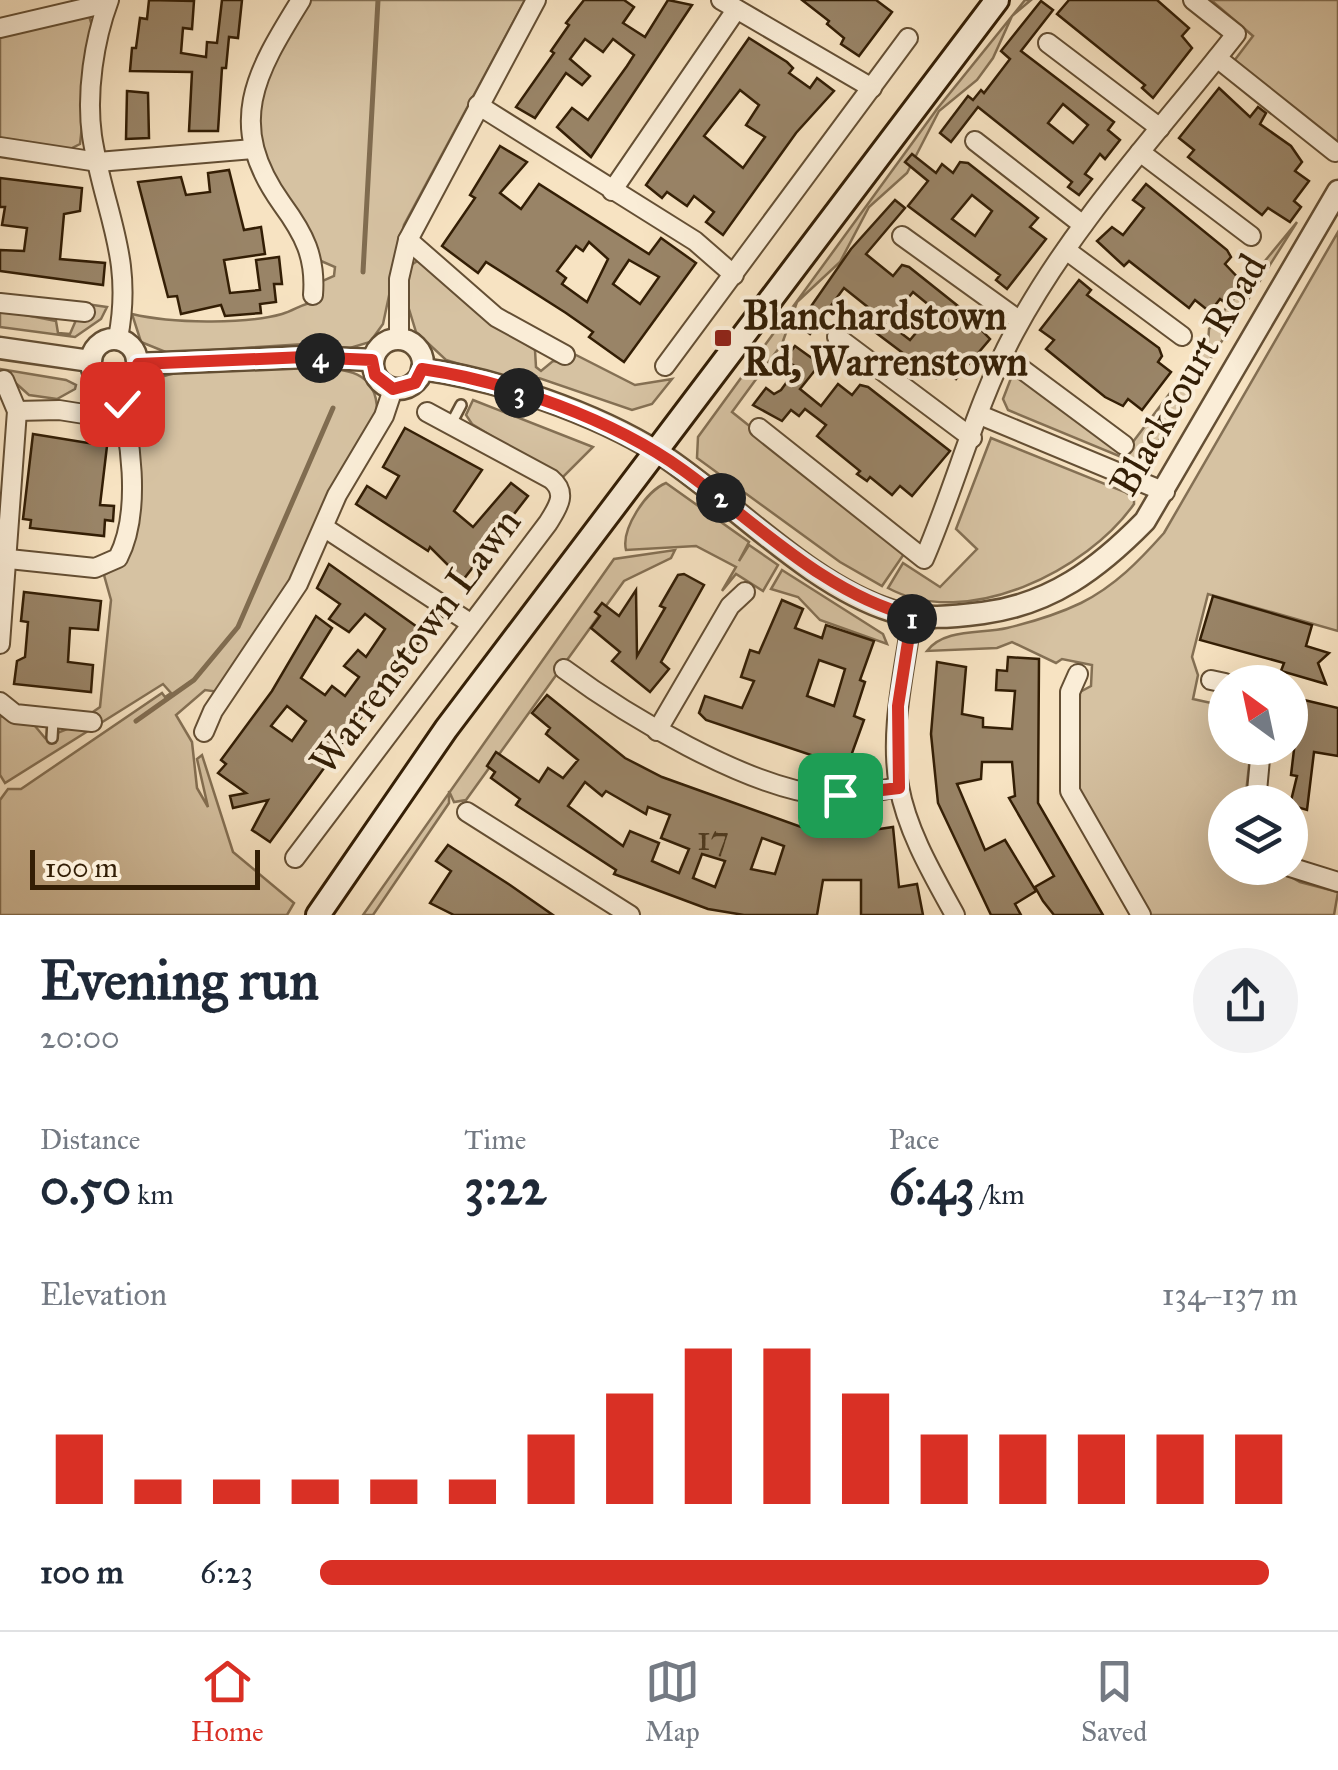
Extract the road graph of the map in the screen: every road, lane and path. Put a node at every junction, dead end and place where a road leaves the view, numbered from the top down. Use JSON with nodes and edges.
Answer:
{"nodes":[{"id":1,"x":300,"y":0,"type":"edge"},
{"id":2,"x":536,"y":0,"type":"edge"},
{"id":3,"x":997,"y":0,"type":"edge"},
{"id":4,"x":1193,"y":0,"type":"edge"},
{"id":5,"x":108,"y":2,"type":"edge"},
{"id":6,"x":729,"y":5,"type":"edge"},
{"id":7,"x":0,"y":28,"type":"edge"},
{"id":8,"x":1048,"y":43,"type":"dead end"},
{"id":9,"x":906,"y":49,"type":"dead end"},
{"id":10,"x":1217,"y":58,"type":"junction"},
{"id":11,"x":872,"y":88,"type":"junction"},
{"id":12,"x":478,"y":105,"type":"junction"},
{"id":13,"x":1160,"y":128,"type":"junction"},
{"id":14,"x":975,"y":141,"type":"dead end"},
{"id":15,"x":0,"y":147,"type":"edge"},
{"id":16,"x":253,"y":149,"type":"junction"},
{"id":17,"x":1140,"y":152,"type":"junction"},
{"id":18,"x":1335,"y":152,"type":"dead end"},
{"id":19,"x":98,"y":162,"type":"junction"},
{"id":20,"x":612,"y":191,"type":"junction"},
{"id":21,"x":1338,"y":192,"type":"edge"},
{"id":22,"x":1083,"y":225,"type":"junction"},
{"id":23,"x":902,"y":236,"type":"dead end"},
{"id":24,"x":1251,"y":236,"type":"dead end"},
{"id":25,"x":408,"y":240,"type":"junction"},
{"id":26,"x":1066,"y":250,"type":"junction"},
{"id":27,"x":734,"y":275,"type":"junction"},
{"id":28,"x":313,"y":296,"type":"dead end"},
{"id":29,"x":0,"y":303,"type":"edge"},
{"id":30,"x":73,"y":316,"type":"dead end"},
{"id":31,"x":1020,"y":321,"type":"junction"},
{"id":32,"x":1182,"y":336,"type":"dead end"},
{"id":33,"x":836,"y":337,"type":"dead end"},
{"id":34,"x":118,"y":338,"type":"junction"},
{"id":35,"x":399,"y":339,"type":"junction"},
{"id":36,"x":0,"y":348,"type":"edge"},
{"id":37,"x":1003,"y":355,"type":"junction"},
{"id":38,"x":553,"y":356,"type":"dead end"},
{"id":39,"x":372,"y":360,"type":"junction"},
{"id":40,"x":90,"y":361,"type":"junction"},
{"id":41,"x":138,"y":364,"type":"junction"},
{"id":42,"x":665,"y":366,"type":"dead end"},
{"id":43,"x":422,"y":369,"type":"junction"},
{"id":44,"x":4,"y":380,"type":"dead end"},
{"id":45,"x":116,"y":386,"type":"junction"},
{"id":46,"x":393,"y":389,"type":"junction"},
{"id":47,"x":17,"y":412,"type":"junction"},
{"id":48,"x":428,"y":412,"type":"dead end"},
{"id":49,"x":980,"y":415,"type":"junction"},
{"id":50,"x":96,"y":416,"type":"dead end"},
{"id":51,"x":759,"y":428,"type":"dead end"},
{"id":52,"x":972,"y":438,"type":"junction"},
{"id":53,"x":1124,"y":445,"type":"dead end"},
{"id":54,"x":657,"y":452,"type":"junction"},
{"id":55,"x":1165,"y":492,"type":"junction"},
{"id":56,"x":325,"y":528,"type":"junction"},
{"id":57,"x":10,"y":559,"type":"junction"},
{"id":58,"x":745,"y":592,"type":"dead end"},
{"id":59,"x":912,"y":616,"type":"junction"},
{"id":60,"x":470,"y":623,"type":"junction"},
{"id":61,"x":0,"y":644,"type":"edge"},
{"id":62,"x":564,"y":669,"type":"dead end"},
{"id":63,"x":1078,"y":674,"type":"dead end"},
{"id":64,"x":4,"y":706,"type":"edge"},
{"id":65,"x":92,"y":722,"type":"dead end"},
{"id":66,"x":657,"y":731,"type":"junction"},
{"id":67,"x":204,"y":732,"type":"dead end"},
{"id":68,"x":899,"y":788,"type":"junction"},
{"id":69,"x":466,"y":812,"type":"dead end"},
{"id":70,"x":296,"y":858,"type":"dead end"},
{"id":71,"x":1308,"y":873,"type":"edge"},
{"id":72,"x":1338,"y":882,"type":"edge"},
{"id":73,"x":318,"y":915,"type":"edge"},
{"id":74,"x":630,"y":915,"type":"edge"},
{"id":75,"x":955,"y":915,"type":"edge"},
{"id":76,"x":1141,"y":915,"type":"edge"}],
"edges":[{"from":1,"to":16,"type":"street"},
{"from":2,"to":12,"type":"street"},
{"from":3,"to":54,"type":"main road"},
{"from":4,"to":10,"type":"street"},
{"from":5,"to":7,"type":"street"},
{"from":5,"to":19,"type":"street"},
{"from":6,"to":11,"type":"street"},
{"from":6,"to":20,"type":"street"},
{"from":8,"to":13,"type":"street"},
{"from":9,"to":11,"type":"street"},
{"from":10,"to":13,"type":"street"},
{"from":10,"to":18,"type":"street"},
{"from":11,"to":27,"type":"street"},
{"from":12,"to":20,"type":"street"},
{"from":12,"to":25,"type":"street"},
{"from":13,"to":17,"type":"street"},
{"from":14,"to":22,"type":"street"},
{"from":15,"to":19,"type":"street"},
{"from":16,"to":19,"type":"street"},
{"from":16,"to":28,"type":"street"},
{"from":17,"to":22,"type":"street"},
{"from":17,"to":24,"type":"street"},
{"from":19,"to":34,"type":"street"},
{"from":20,"to":27,"type":"street"},
{"from":21,"to":55,"type":"street","name":"Blackcourt Road"},
{"from":22,"to":26,"type":"street"},
{"from":23,"to":31,"type":"street"},
{"from":25,"to":35,"type":"street"},
{"from":25,"to":38,"type":"street"},
{"from":26,"to":31,"type":"street"},
{"from":26,"to":32,"type":"street"},
{"from":27,"to":42,"type":"street"},
{"from":29,"to":30,"type":"street"},
{"from":31,"to":37,"type":"street"},
{"from":33,"to":52,"type":"street"},
{"from":34,"to":40,"type":"street"},
{"from":34,"to":41,"type":"street"},
{"from":35,"to":39,"type":"street"},
{"from":35,"to":43,"type":"street"},
{"from":36,"to":40,"type":"street"},
{"from":37,"to":49,"type":"street"},
{"from":37,"to":53,"type":"street"},
{"from":39,"to":41,"type":"street"},
{"from":39,"to":46,"type":"street"},
{"from":40,"to":45,"type":"street"},
{"from":41,"to":45,"type":"street"},
{"from":43,"to":46,"type":"street"},
{"from":43,"to":54,"type":"street","name":"Blackcourt Road"},
{"from":44,"to":47,"type":"street"},
{"from":45,"to":57,"type":"street"},
{"from":46,"to":56,"type":"street"},
{"from":47,"to":50,"type":"street"},
{"from":47,"to":57,"type":"street"},
{"from":48,"to":60,"type":"street","name":"Warrenstown Lawn"},
{"from":49,"to":52,"type":"street"},
{"from":49,"to":55,"type":"street"},
{"from":51,"to":52,"type":"street"},
{"from":54,"to":59,"type":"street","name":"Blackcourt Road"},
{"from":54,"to":73,"type":"main road"},
{"from":55,"to":59,"type":"street","name":"Blackcourt Road"},
{"from":56,"to":60,"type":"street"},
{"from":56,"to":67,"type":"street"},
{"from":57,"to":61,"type":"street"},
{"from":58,"to":66,"type":"street"},
{"from":59,"to":68,"type":"street"},
{"from":60,"to":70,"type":"street","name":"Warrenstown Lawn"},
{"from":62,"to":66,"type":"street"},
{"from":63,"to":76,"type":"street"},
{"from":64,"to":65,"type":"street"},
{"from":66,"to":68,"type":"street"},
{"from":68,"to":75,"type":"street"},
{"from":69,"to":74,"type":"street"},
{"from":71,"to":72,"type":"street"}]}
